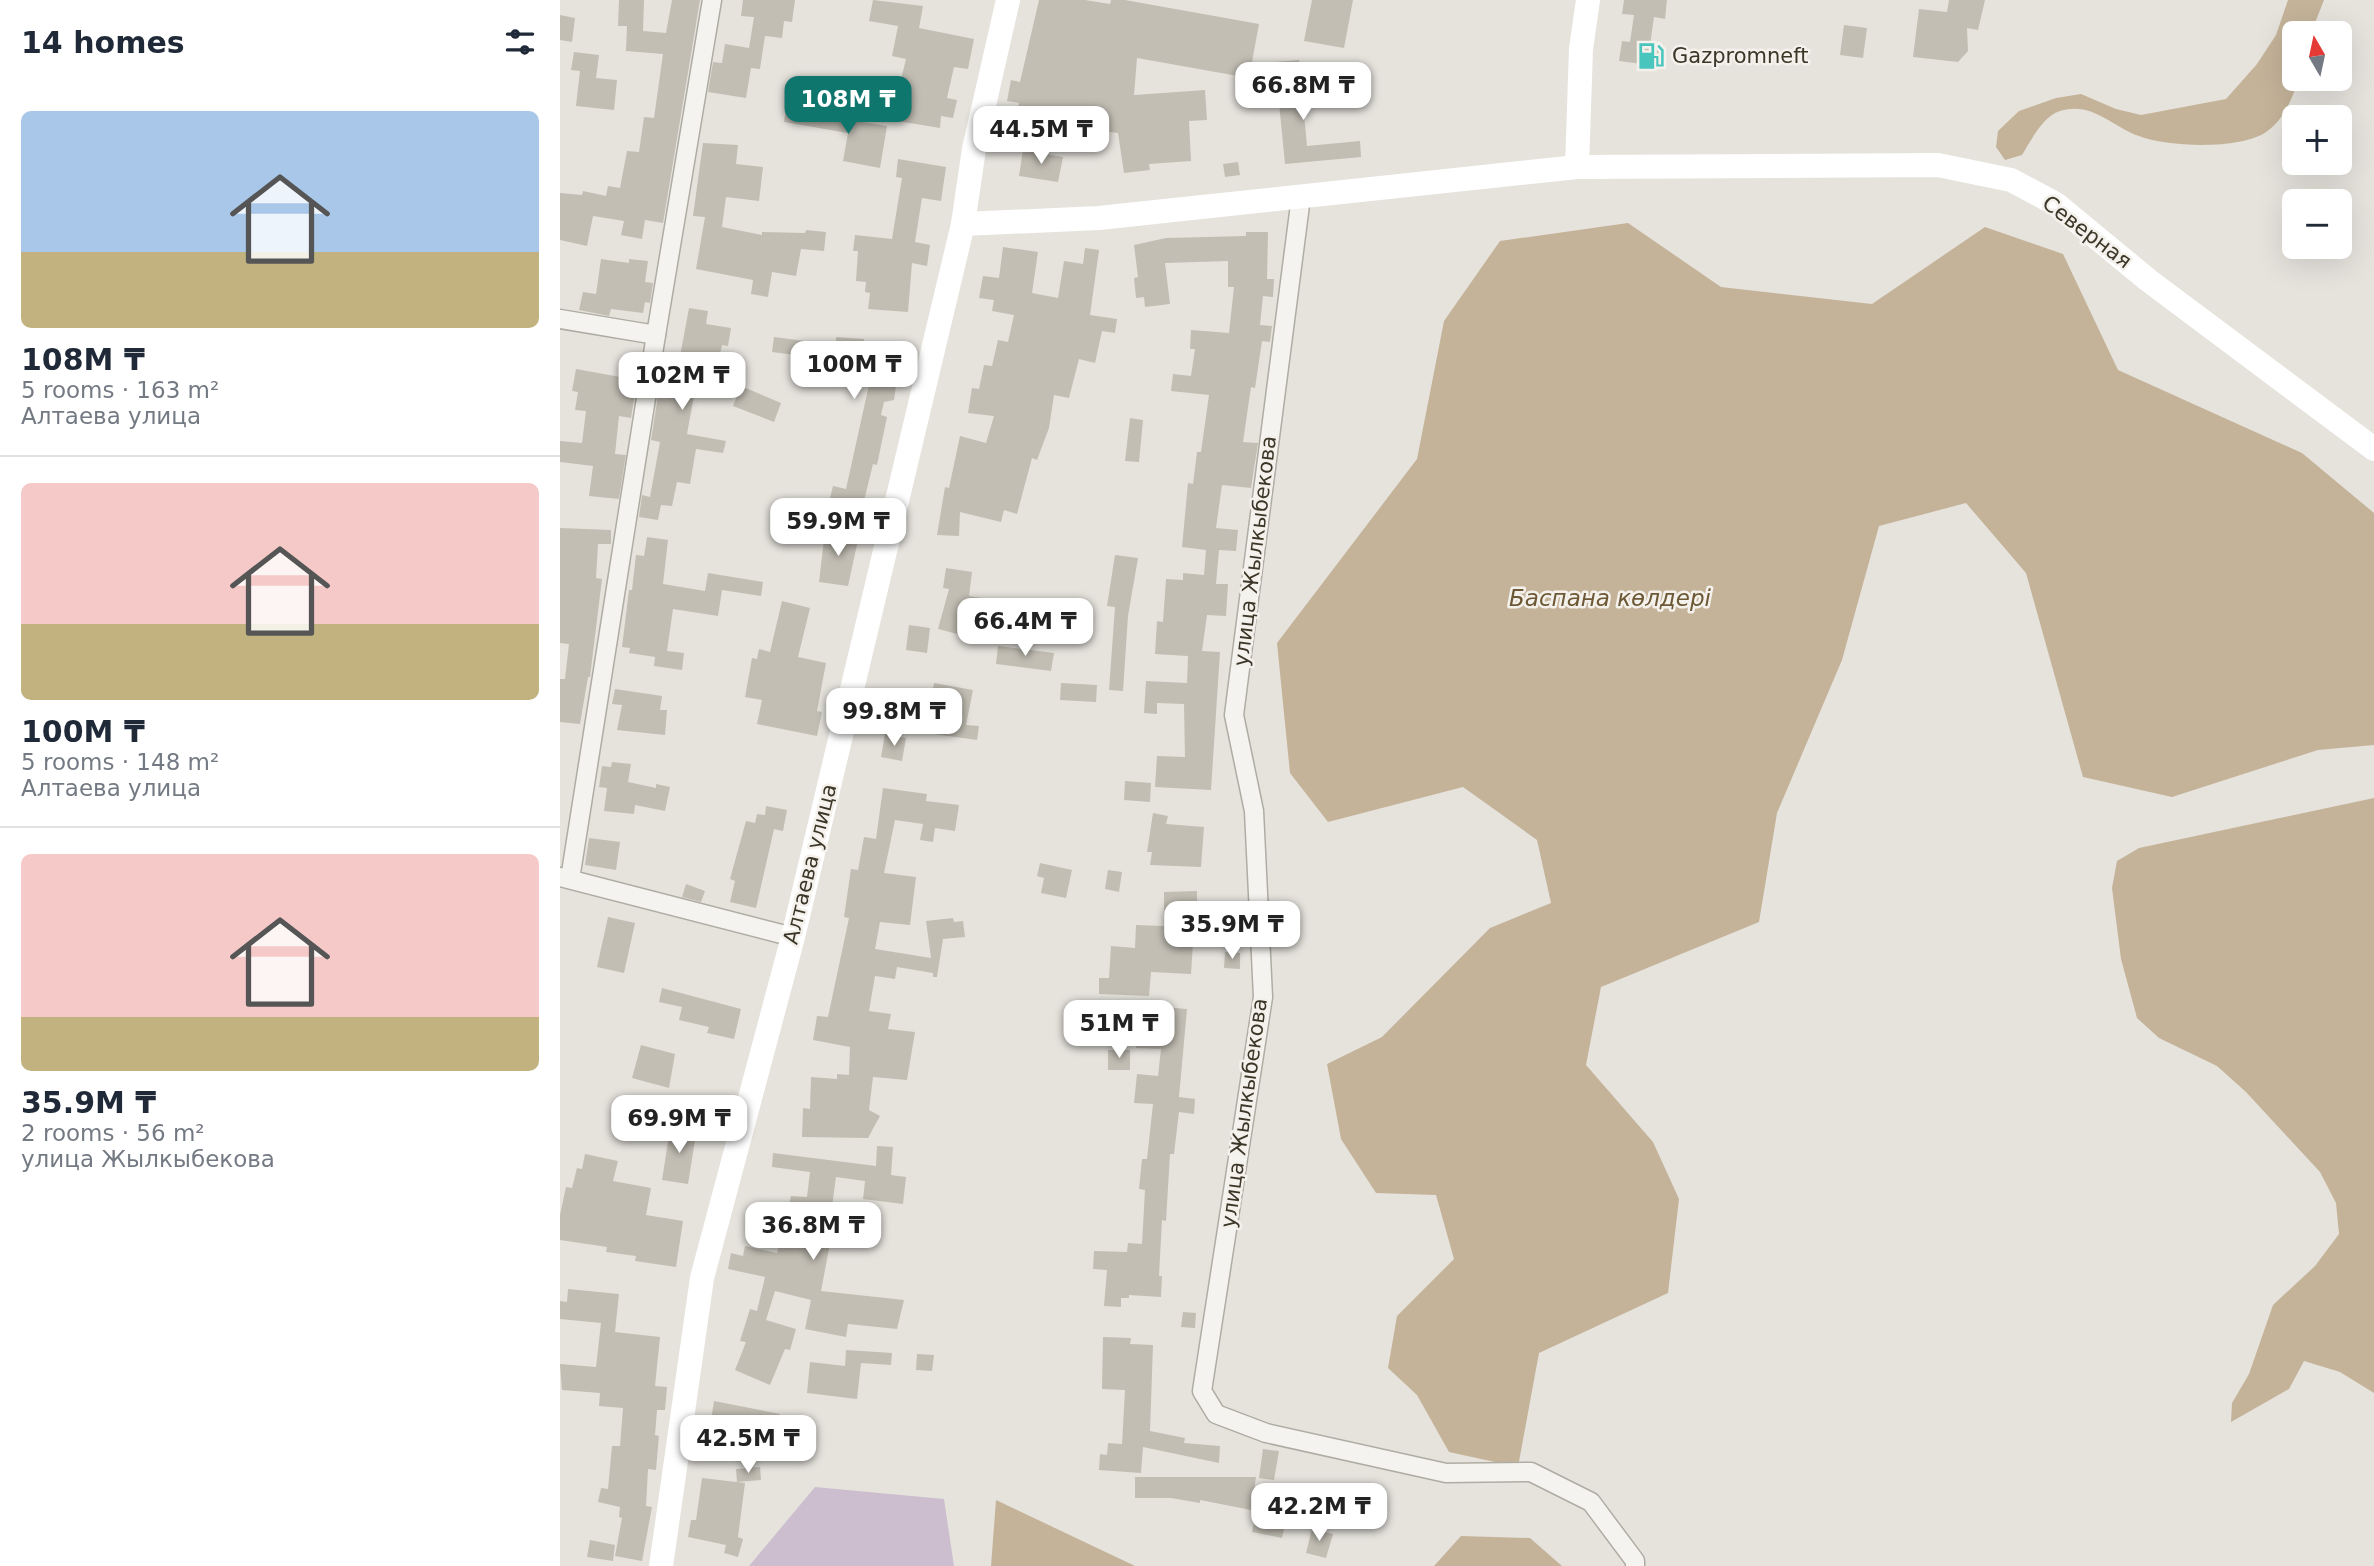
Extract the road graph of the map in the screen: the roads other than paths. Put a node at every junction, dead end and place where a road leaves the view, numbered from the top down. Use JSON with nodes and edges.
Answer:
{"nodes":[{"id":1,"x":712,"y":0,"type":"edge"},
{"id":2,"x":1008,"y":0,"type":"edge"},
{"id":3,"x":1588,"y":0,"type":"edge"},
{"id":4,"x":1577,"y":167,"type":"junction"},
{"id":5,"x":1301,"y":197,"type":"junction"},
{"id":6,"x":963,"y":224,"type":"junction"},
{"id":7,"x":560,"y":319,"type":"edge"},
{"id":8,"x":656,"y":335,"type":"junction"},
{"id":9,"x":2374,"y":450,"type":"edge"},
{"id":10,"x":565,"y":878,"type":"edge"},
{"id":11,"x":793,"y":937,"type":"junction"},
{"id":12,"x":661,"y":1566,"type":"edge"},
{"id":13,"x":1635,"y":1566,"type":"edge"}],
"edges":[{"from":1,"to":8,"type":"street"},
{"from":2,"to":6,"type":"street","name":"Алтаева улица"},
{"from":3,"to":4,"type":"street"},
{"from":4,"to":5,"type":"street","name":"Северная"},
{"from":4,"to":9,"type":"street","name":"Северная"},
{"from":5,"to":6,"type":"street","name":"Северная"},
{"from":5,"to":13,"type":"street","name":"улица Жылкыбекова"},
{"from":6,"to":11,"type":"street","name":"Алтаева улица"},
{"from":7,"to":8,"type":"street"},
{"from":8,"to":10,"type":"street"},
{"from":10,"to":11,"type":"street"},
{"from":11,"to":12,"type":"street","name":"Алтаева улица"}]}
